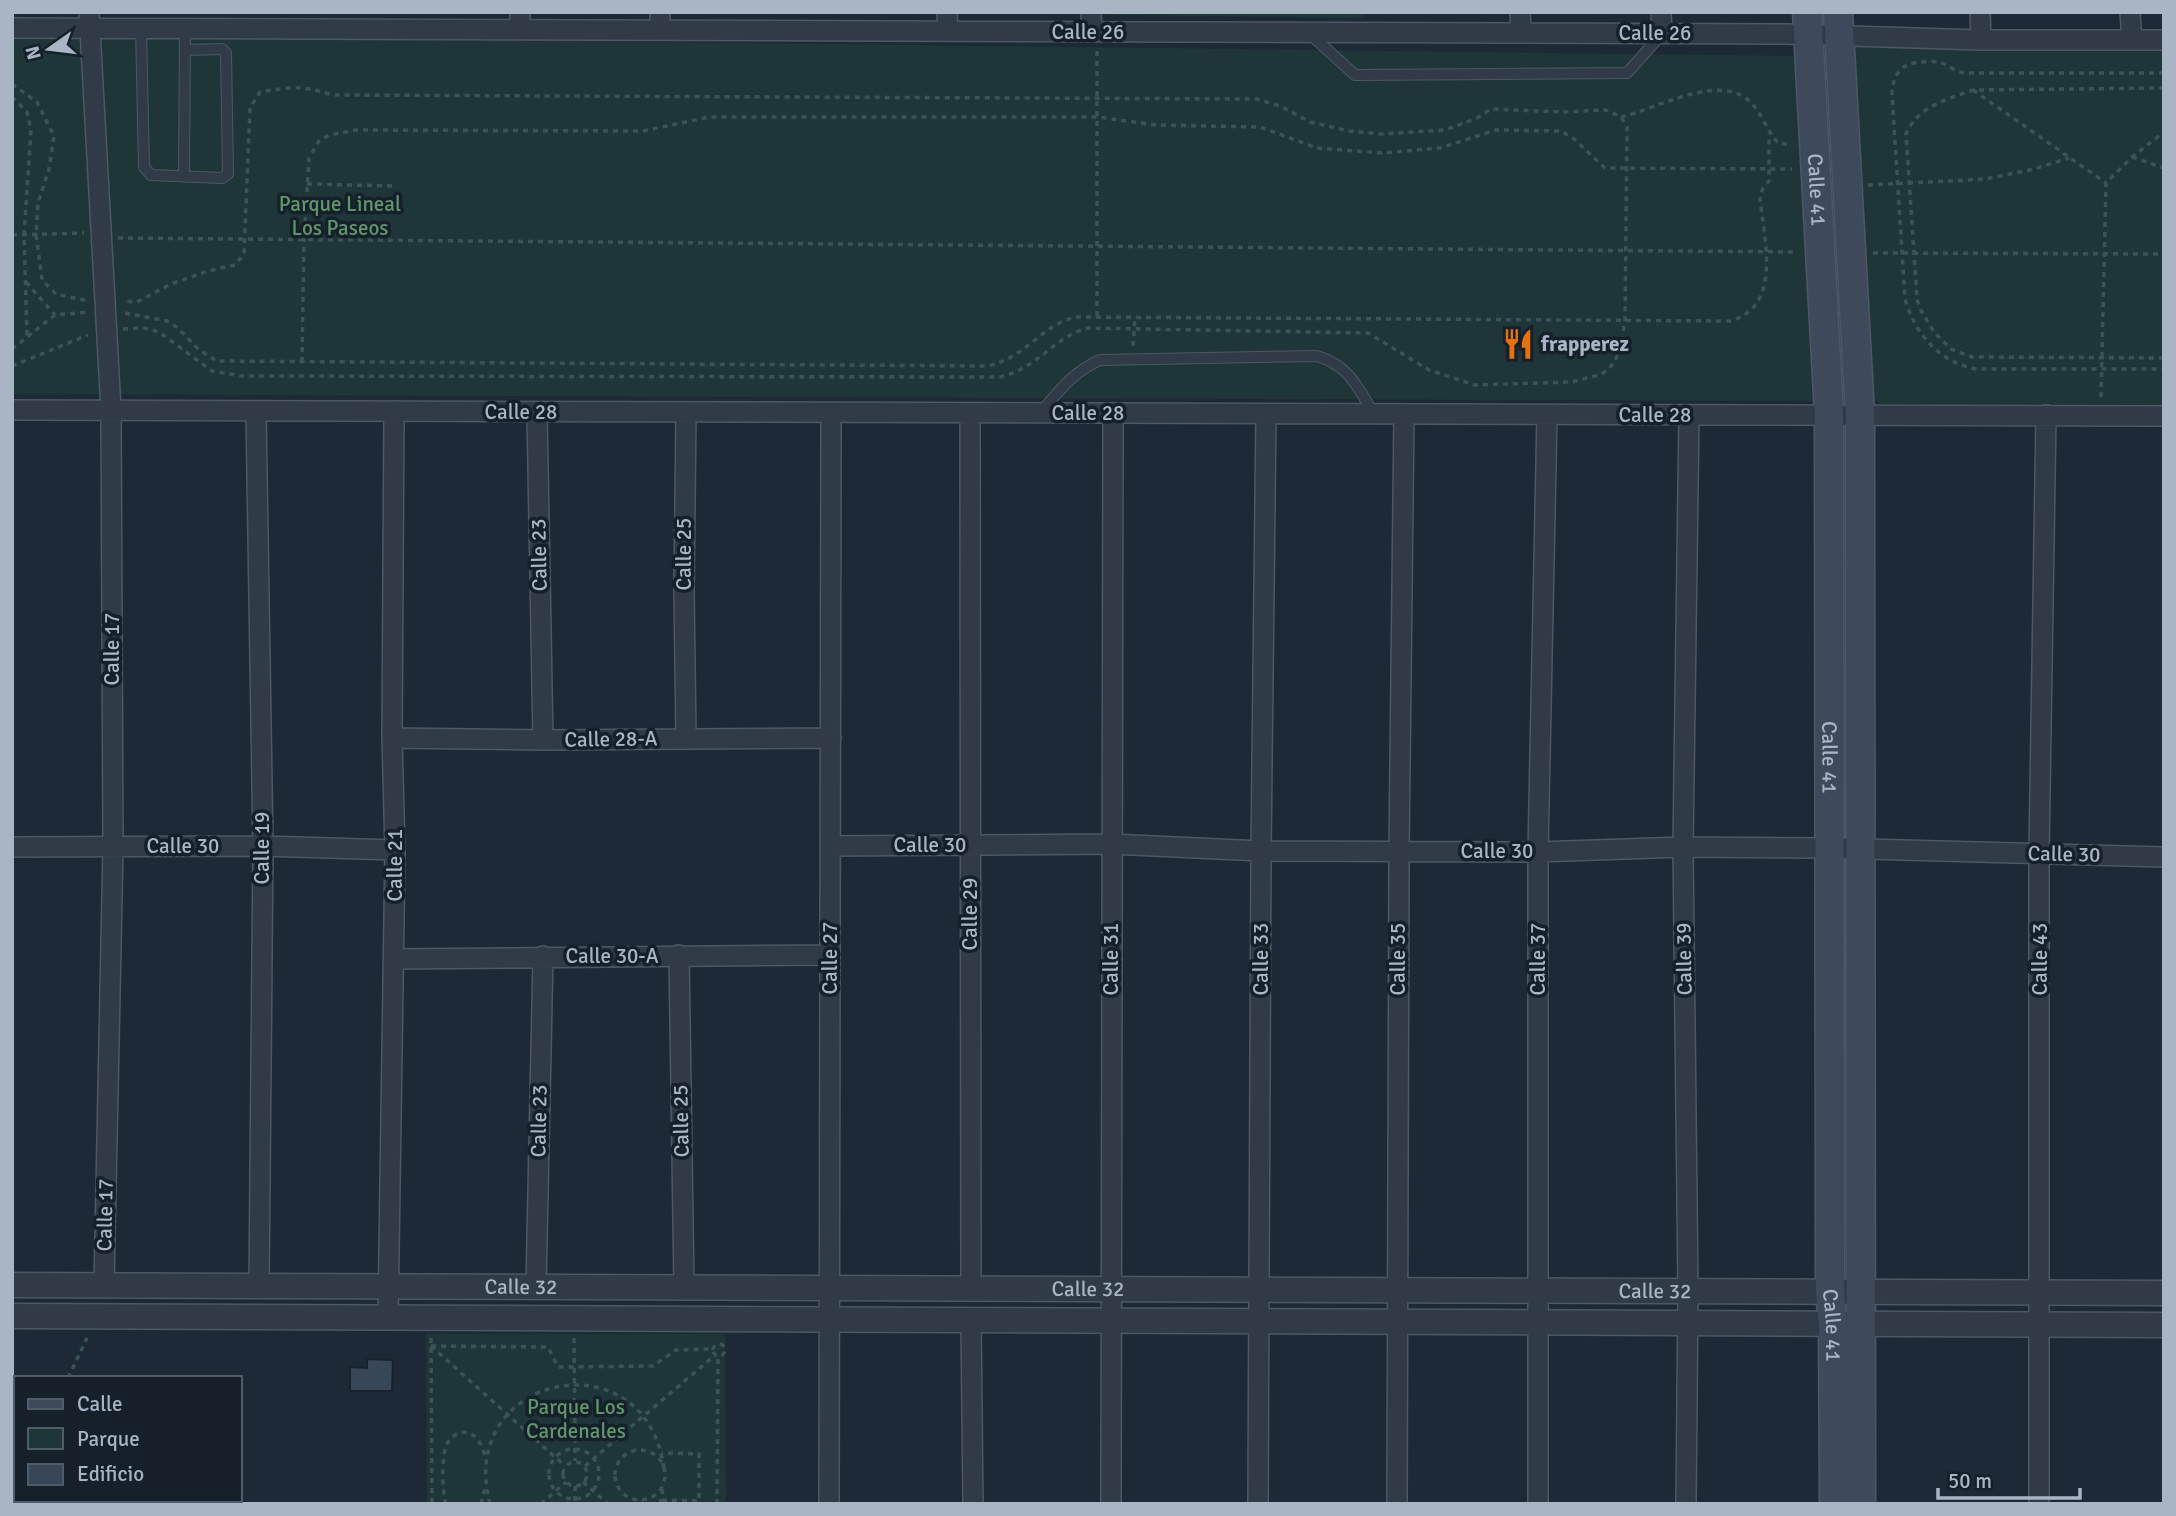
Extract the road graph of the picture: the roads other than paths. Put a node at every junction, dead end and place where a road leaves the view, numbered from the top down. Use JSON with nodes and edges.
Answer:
{"nodes":[{"id":1,"x":1377,"y":12,"type":"edge"},
{"id":2,"x":1520,"y":12,"type":"edge"},
{"id":3,"x":1661,"y":12,"type":"edge"},
{"id":4,"x":1980,"y":12,"type":"edge"},
{"id":5,"x":2130,"y":12,"type":"edge"},
{"id":6,"x":90,"y":20,"type":"edge"},
{"id":7,"x":234,"y":21,"type":"edge"},
{"id":8,"x":378,"y":21,"type":"edge"},
{"id":9,"x":520,"y":21,"type":"edge"},
{"id":10,"x":660,"y":21,"type":"edge"},
{"id":11,"x":806,"y":22,"type":"edge"},
{"id":12,"x":947,"y":22,"type":"edge"},
{"id":13,"x":1091,"y":22,"type":"edge"},
{"id":14,"x":1807,"y":23,"type":"edge"},
{"id":15,"x":1839,"y":23,"type":"edge"},
{"id":16,"x":12,"y":28,"type":"edge"},
{"id":17,"x":141,"y":29,"type":"junction"},
{"id":18,"x":185,"y":29,"type":"junction"},
{"id":19,"x":1308,"y":32,"type":"junction"},
{"id":20,"x":1378,"y":33,"type":"junction"},
{"id":21,"x":1521,"y":33,"type":"junction"},
{"id":22,"x":1662,"y":33,"type":"junction"},
{"id":23,"x":1981,"y":40,"type":"junction"},
{"id":24,"x":2132,"y":40,"type":"junction"},
{"id":25,"x":2164,"y":40,"type":"edge"},
{"id":26,"x":185,"y":50,"type":"junction"},
{"id":27,"x":184,"y":177,"type":"junction"},
{"id":28,"x":12,"y":410,"type":"edge"},
{"id":29,"x":111,"y":410,"type":"junction"},
{"id":30,"x":256,"y":411,"type":"junction"},
{"id":31,"x":394,"y":411,"type":"junction"},
{"id":32,"x":537,"y":412,"type":"junction"},
{"id":33,"x":686,"y":412,"type":"junction"},
{"id":34,"x":831,"y":412,"type":"junction"},
{"id":35,"x":970,"y":413,"type":"junction"},
{"id":36,"x":1040,"y":413,"type":"junction"},
{"id":37,"x":1113,"y":414,"type":"junction"},
{"id":38,"x":1266,"y":414,"type":"junction"},
{"id":39,"x":1374,"y":414,"type":"junction"},
{"id":40,"x":1404,"y":414,"type":"junction"},
{"id":41,"x":1547,"y":415,"type":"junction"},
{"id":42,"x":1689,"y":415,"type":"junction"},
{"id":43,"x":1829,"y":415,"type":"junction"},
{"id":44,"x":1860,"y":415,"type":"junction"},
{"id":45,"x":2046,"y":415,"type":"junction"},
{"id":46,"x":2164,"y":416,"type":"edge"},
{"id":47,"x":392,"y":738,"type":"junction"},
{"id":48,"x":686,"y":738,"type":"junction"},
{"id":49,"x":831,"y":738,"type":"junction"},
{"id":50,"x":543,"y":740,"type":"junction"},
{"id":51,"x":1111,"y":844,"type":"junction"},
{"id":52,"x":970,"y":845,"type":"junction"},
{"id":53,"x":263,"y":846,"type":"junction"},
{"id":54,"x":830,"y":846,"type":"junction"},
{"id":55,"x":12,"y":847,"type":"edge"},
{"id":56,"x":113,"y":847,"type":"junction"},
{"id":57,"x":1683,"y":847,"type":"junction"},
{"id":58,"x":1828,"y":848,"type":"junction"},
{"id":59,"x":395,"y":850,"type":"junction"},
{"id":60,"x":1860,"y":850,"type":"junction"},
{"id":61,"x":1261,"y":851,"type":"junction"},
{"id":62,"x":1399,"y":851,"type":"junction"},
{"id":63,"x":1538,"y":852,"type":"junction"},
{"id":64,"x":2039,"y":854,"type":"junction"},
{"id":65,"x":2164,"y":857,"type":"edge"},
{"id":66,"x":830,"y":955,"type":"junction"},
{"id":67,"x":543,"y":956,"type":"junction"},
{"id":68,"x":679,"y":956,"type":"junction"},
{"id":69,"x":394,"y":959,"type":"junction"},
{"id":70,"x":12,"y":1285,"type":"edge"},
{"id":71,"x":104,"y":1285,"type":"junction"},
{"id":72,"x":259,"y":1286,"type":"junction"},
{"id":73,"x":388,"y":1286,"type":"junction"},
{"id":74,"x":536,"y":1287,"type":"junction"},
{"id":75,"x":684,"y":1287,"type":"junction"},
{"id":76,"x":830,"y":1288,"type":"junction"},
{"id":77,"x":971,"y":1288,"type":"junction"},
{"id":78,"x":1110,"y":1289,"type":"junction"},
{"id":79,"x":1260,"y":1289,"type":"junction"},
{"id":80,"x":1396,"y":1290,"type":"junction"},
{"id":81,"x":1537,"y":1290,"type":"junction"},
{"id":82,"x":1688,"y":1290,"type":"junction"},
{"id":83,"x":1830,"y":1292,"type":"junction"},
{"id":84,"x":1861,"y":1292,"type":"junction"},
{"id":85,"x":2041,"y":1293,"type":"junction"},
{"id":86,"x":2164,"y":1293,"type":"edge"},
{"id":87,"x":12,"y":1317,"type":"edge"},
{"id":88,"x":388,"y":1318,"type":"junction"},
{"id":89,"x":829,"y":1320,"type":"junction"},
{"id":90,"x":971,"y":1321,"type":"junction"},
{"id":91,"x":1113,"y":1321,"type":"junction"},
{"id":92,"x":1260,"y":1322,"type":"junction"},
{"id":93,"x":1396,"y":1322,"type":"junction"},
{"id":94,"x":1536,"y":1323,"type":"junction"},
{"id":95,"x":1687,"y":1323,"type":"junction"},
{"id":96,"x":1833,"y":1324,"type":"junction"},
{"id":97,"x":1861,"y":1325,"type":"junction"},
{"id":98,"x":2039,"y":1325,"type":"junction"},
{"id":99,"x":2164,"y":1325,"type":"edge"},
{"id":100,"x":829,"y":1504,"type":"edge"},
{"id":101,"x":973,"y":1504,"type":"edge"},
{"id":102,"x":1111,"y":1504,"type":"edge"},
{"id":103,"x":1258,"y":1504,"type":"edge"},
{"id":104,"x":1397,"y":1504,"type":"edge"},
{"id":105,"x":1538,"y":1504,"type":"edge"},
{"id":106,"x":1686,"y":1504,"type":"edge"},
{"id":107,"x":1833,"y":1504,"type":"edge"},
{"id":108,"x":1861,"y":1504,"type":"edge"},
{"id":109,"x":2039,"y":1504,"type":"edge"}],
"edges":[{"from":1,"to":20,"type":"street"},
{"from":2,"to":21,"type":"street"},
{"from":3,"to":22,"type":"street"},
{"from":4,"to":23,"type":"street"},
{"from":5,"to":24,"type":"street"},
{"from":6,"to":16,"type":"street","name":"Calle 26"},
{"from":6,"to":17,"type":"street","name":"Calle 26"},
{"from":6,"to":29,"type":"street","name":"Calle 17"},
{"from":7,"to":8,"type":"street","name":"Calle 26"},
{"from":7,"to":18,"type":"street","name":"Calle 26"},
{"from":8,"to":9,"type":"street","name":"Calle 26"},
{"from":9,"to":10,"type":"street","name":"Calle 26"},
{"from":10,"to":11,"type":"street","name":"Calle 26"},
{"from":11,"to":12,"type":"street","name":"Calle 26"},
{"from":12,"to":13,"type":"street","name":"Calle 26"},
{"from":13,"to":19,"type":"street","name":"Calle 26"},
{"from":14,"to":15,"type":"street","name":"Calle 26"},
{"from":14,"to":22,"type":"street","name":"Calle 26"},
{"from":14,"to":43,"type":"main road","name":"Calle 41"},
{"from":15,"to":23,"type":"street","name":"Calle 26"},
{"from":15,"to":44,"type":"main road","name":"Calle 41"},
{"from":17,"to":18,"type":"street","name":"Calle 26"},
{"from":17,"to":27,"type":"lane"},
{"from":18,"to":26,"type":"lane"},
{"from":19,"to":20,"type":"street","name":"Calle 26"},
{"from":19,"to":22,"type":"lane"},
{"from":20,"to":21,"type":"street","name":"Calle 26"},
{"from":21,"to":22,"type":"street","name":"Calle 26"},
{"from":23,"to":24,"type":"street","name":"Calle 26"},
{"from":24,"to":25,"type":"street","name":"Calle 26"},
{"from":26,"to":27,"type":"lane"},
{"from":26,"to":27,"type":"lane"},
{"from":28,"to":29,"type":"street","name":"Calle 28"},
{"from":29,"to":30,"type":"street","name":"Calle 28"},
{"from":29,"to":56,"type":"street","name":"Calle 17"},
{"from":30,"to":31,"type":"street","name":"Calle 28"},
{"from":30,"to":53,"type":"street","name":"Calle 19"},
{"from":31,"to":32,"type":"street","name":"Calle 28"},
{"from":31,"to":47,"type":"street","name":"Calle 21"},
{"from":32,"to":33,"type":"street","name":"Calle 28"},
{"from":32,"to":50,"type":"street","name":"Calle 23"},
{"from":33,"to":34,"type":"street","name":"Calle 28"},
{"from":33,"to":48,"type":"street","name":"Calle 25"},
{"from":34,"to":35,"type":"street","name":"Calle 28"},
{"from":34,"to":49,"type":"street","name":"Calle 27"},
{"from":35,"to":36,"type":"street","name":"Calle 28"},
{"from":35,"to":52,"type":"street","name":"Calle 29"},
{"from":36,"to":37,"type":"street","name":"Calle 28"},
{"from":36,"to":39,"type":"lane"},
{"from":37,"to":38,"type":"street","name":"Calle 28"},
{"from":37,"to":51,"type":"street","name":"Calle 31"},
{"from":38,"to":39,"type":"street","name":"Calle 28"},
{"from":38,"to":61,"type":"street","name":"Calle 33"},
{"from":39,"to":40,"type":"street","name":"Calle 28"},
{"from":40,"to":41,"type":"street","name":"Calle 28"},
{"from":40,"to":62,"type":"street","name":"Calle 35"},
{"from":41,"to":42,"type":"street","name":"Calle 28"},
{"from":41,"to":63,"type":"street","name":"Calle 37"},
{"from":42,"to":43,"type":"street","name":"Calle 28"},
{"from":42,"to":57,"type":"street","name":"Calle 39"},
{"from":43,"to":44,"type":"street","name":"Calle 28"},
{"from":43,"to":58,"type":"main road","name":"Calle 41"},
{"from":44,"to":45,"type":"street","name":"Calle 28"},
{"from":44,"to":60,"type":"main road","name":"Calle 41"},
{"from":45,"to":46,"type":"street","name":"Calle 28"},
{"from":45,"to":64,"type":"street","name":"Calle 43"},
{"from":47,"to":50,"type":"street","name":"Calle 28-A"},
{"from":47,"to":59,"type":"street","name":"Calle 21"},
{"from":48,"to":49,"type":"street","name":"Calle 28-A"},
{"from":48,"to":50,"type":"street","name":"Calle 28-A"},
{"from":49,"to":54,"type":"street","name":"Calle 27"},
{"from":51,"to":52,"type":"street","name":"Calle 30"},
{"from":51,"to":61,"type":"street","name":"Calle 30"},
{"from":51,"to":78,"type":"street","name":"Calle 31"},
{"from":52,"to":54,"type":"street","name":"Calle 30"},
{"from":52,"to":77,"type":"street","name":"Calle 29"},
{"from":53,"to":56,"type":"street","name":"Calle 30"},
{"from":53,"to":59,"type":"street","name":"Calle 30"},
{"from":53,"to":72,"type":"street","name":"Calle 19"},
{"from":54,"to":66,"type":"street","name":"Calle 27"},
{"from":55,"to":56,"type":"street","name":"Calle 30"},
{"from":56,"to":71,"type":"street","name":"Calle 17"},
{"from":57,"to":58,"type":"street","name":"Calle 30"},
{"from":57,"to":63,"type":"street","name":"Calle 30"},
{"from":57,"to":82,"type":"street","name":"Calle 39"},
{"from":58,"to":60,"type":"street","name":"Calle 30"},
{"from":58,"to":83,"type":"main road","name":"Calle 41"},
{"from":59,"to":69,"type":"street","name":"Calle 21"},
{"from":60,"to":64,"type":"street","name":"Calle 30"},
{"from":60,"to":84,"type":"main road","name":"Calle 41"},
{"from":61,"to":62,"type":"street","name":"Calle 30"},
{"from":61,"to":79,"type":"street","name":"Calle 33"},
{"from":62,"to":63,"type":"street","name":"Calle 30"},
{"from":62,"to":80,"type":"street","name":"Calle 35"},
{"from":63,"to":81,"type":"street","name":"Calle 37"},
{"from":64,"to":65,"type":"street","name":"Calle 30"},
{"from":64,"to":85,"type":"street","name":"Calle 43"},
{"from":66,"to":68,"type":"street","name":"Calle 30-A"},
{"from":66,"to":76,"type":"street","name":"Calle 27"},
{"from":67,"to":68,"type":"street","name":"Calle 30-A"},
{"from":67,"to":69,"type":"street","name":"Calle 30-A"},
{"from":67,"to":74,"type":"street","name":"Calle 23"},
{"from":68,"to":75,"type":"street","name":"Calle 25"},
{"from":69,"to":73,"type":"street","name":"Calle 21"},
{"from":70,"to":71,"type":"street","name":"Calle 32"},
{"from":71,"to":72,"type":"street","name":"Calle 32"},
{"from":72,"to":73,"type":"street","name":"Calle 32"},
{"from":73,"to":74,"type":"street","name":"Calle 32"},
{"from":73,"to":88,"type":"street","name":"Calle 21"},
{"from":74,"to":75,"type":"street","name":"Calle 32"},
{"from":75,"to":76,"type":"street","name":"Calle 32"},
{"from":76,"to":77,"type":"street","name":"Calle 32"},
{"from":76,"to":89,"type":"street","name":"Calle 27"},
{"from":77,"to":78,"type":"street","name":"Calle 32"},
{"from":78,"to":79,"type":"street","name":"Calle 32"},
{"from":78,"to":91,"type":"street","name":"Calle 31"},
{"from":79,"to":80,"type":"street","name":"Calle 32"},
{"from":79,"to":92,"type":"street","name":"Calle 33"},
{"from":80,"to":81,"type":"street","name":"Calle 32"},
{"from":80,"to":93,"type":"street","name":"Calle 35"},
{"from":81,"to":82,"type":"street","name":"Calle 32"},
{"from":81,"to":94,"type":"street","name":"Calle 37"},
{"from":82,"to":83,"type":"street","name":"Calle 32"},
{"from":82,"to":95,"type":"street","name":"Calle 39"},
{"from":83,"to":84,"type":"street","name":"Calle 32"},
{"from":83,"to":96,"type":"main road","name":"Calle 41"},
{"from":84,"to":85,"type":"street","name":"Calle 32"},
{"from":84,"to":97,"type":"main road","name":"Calle 41"},
{"from":85,"to":86,"type":"street","name":"Calle 32"},
{"from":85,"to":98,"type":"street","name":"Calle 43"},
{"from":87,"to":88,"type":"street","name":"Calle 32"},
{"from":88,"to":89,"type":"street","name":"Calle 32"},
{"from":89,"to":90,"type":"street","name":"Calle 32"},
{"from":89,"to":100,"type":"street","name":"Calle 27"},
{"from":90,"to":91,"type":"street","name":"Calle 32"},
{"from":90,"to":101,"type":"street"},
{"from":91,"to":92,"type":"street","name":"Calle 32"},
{"from":91,"to":102,"type":"street","name":"Calle 31"},
{"from":92,"to":93,"type":"street","name":"Calle 32"},
{"from":92,"to":103,"type":"street","name":"Calle 33"},
{"from":93,"to":94,"type":"street","name":"Calle 32"},
{"from":93,"to":104,"type":"street","name":"Calle 35"},
{"from":94,"to":95,"type":"street","name":"Calle 32"},
{"from":94,"to":105,"type":"street","name":"Calle 37"},
{"from":95,"to":96,"type":"street","name":"Calle 32"},
{"from":95,"to":106,"type":"street","name":"Calle 39"},
{"from":96,"to":97,"type":"street","name":"Calle 32"},
{"from":96,"to":107,"type":"main road","name":"Calle 41"},
{"from":97,"to":98,"type":"street","name":"Calle 32"},
{"from":97,"to":108,"type":"main road","name":"Calle 41"},
{"from":98,"to":99,"type":"street","name":"Calle 32"},
{"from":98,"to":109,"type":"street","name":"Calle 43"}]}
